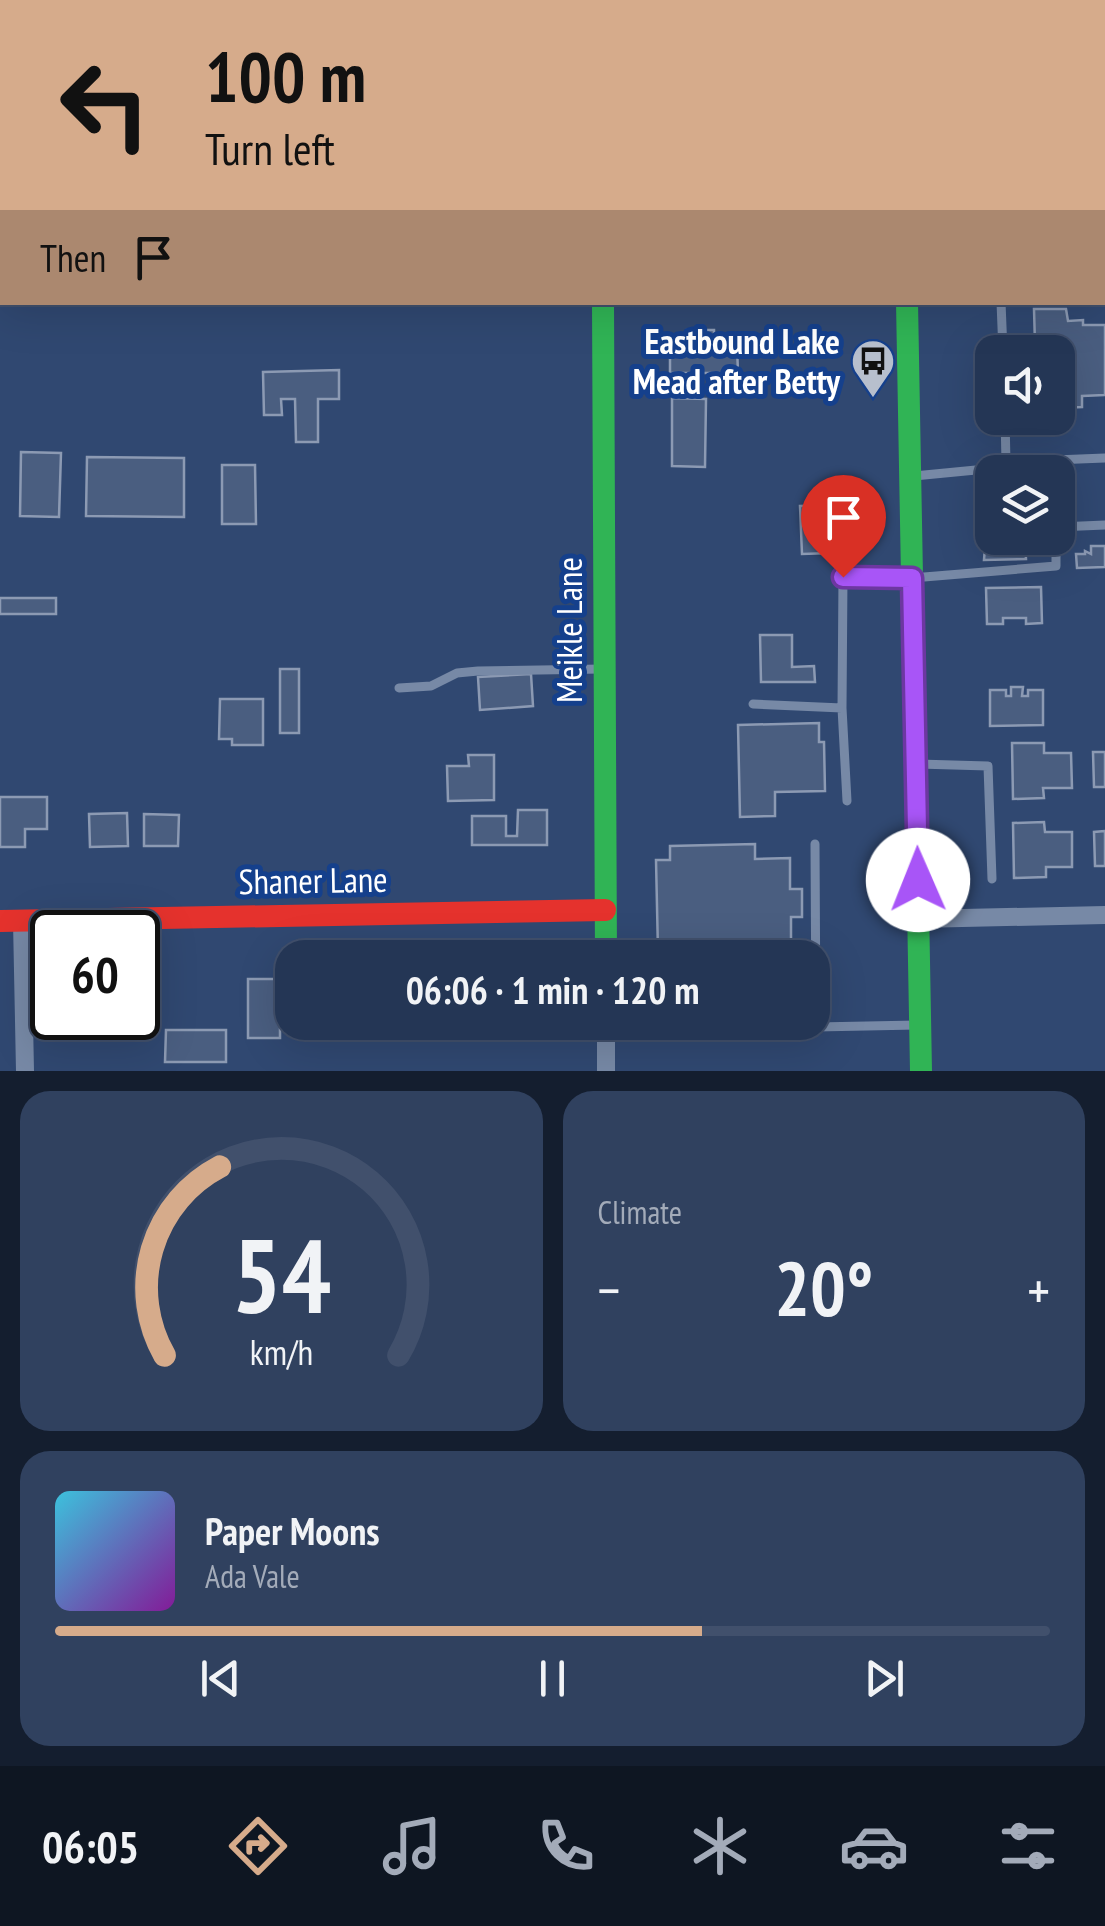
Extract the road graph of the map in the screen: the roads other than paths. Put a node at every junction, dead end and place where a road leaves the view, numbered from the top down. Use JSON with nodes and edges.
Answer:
{"nodes":[{"id":1,"x":603,"y":305,"type":"edge"},
{"id":2,"x":907,"y":305,"type":"edge"},
{"id":3,"x":1001,"y":305,"type":"edge"},
{"id":4,"x":1002,"y":335,"type":"edge"},
{"id":5,"x":1105,"y":458,"type":"edge"},
{"id":6,"x":1075,"y":459,"type":"edge"},
{"id":7,"x":975,"y":470,"type":"edge"},
{"id":8,"x":910,"y":476,"type":"junction"},
{"id":9,"x":1105,"y":525,"type":"edge"},
{"id":10,"x":1075,"y":526,"type":"edge"},
{"id":11,"x":1056,"y":555,"type":"edge"},
{"id":12,"x":912,"y":578,"type":"junction"},
{"id":13,"x":605,"y":669,"type":"junction"},
{"id":14,"x":399,"y":688,"type":"dead end"},
{"id":15,"x":753,"y":704,"type":"dead end"},
{"id":16,"x":842,"y":708,"type":"junction"},
{"id":17,"x":915,"y":764,"type":"junction"},
{"id":18,"x":847,"y":802,"type":"dead end"},
{"id":19,"x":815,"y":844,"type":"dead end"},
{"id":20,"x":992,"y":878,"type":"dead end"},
{"id":21,"x":606,"y":910,"type":"junction"},
{"id":22,"x":1105,"y":915,"type":"edge"},
{"id":23,"x":918,"y":919,"type":"junction"},
{"id":24,"x":11,"y":921,"type":"edge"},
{"id":25,"x":606,"y":940,"type":"edge"},
{"id":26,"x":816,"y":940,"type":"edge"},
{"id":27,"x":920,"y":1025,"type":"junction"},
{"id":28,"x":830,"y":1027,"type":"edge"},
{"id":29,"x":606,"y":1040,"type":"edge"},
{"id":30,"x":24,"y":1071,"type":"edge"},
{"id":31,"x":606,"y":1071,"type":"edge"},
{"id":32,"x":921,"y":1071,"type":"edge"}],
"edges":[{"from":1,"to":13,"type":"street","name":"Meikle Lane"},
{"from":2,"to":8,"type":"street"},
{"from":3,"to":4,"type":"lane"},
{"from":5,"to":6,"type":"lane"},
{"from":7,"to":8,"type":"lane"},
{"from":8,"to":12,"type":"street"},
{"from":9,"to":10,"type":"lane"},
{"from":11,"to":12,"type":"lane"},
{"from":12,"to":16,"type":"lane"},
{"from":12,"to":17,"type":"street"},
{"from":13,"to":14,"type":"lane"},
{"from":13,"to":21,"type":"street","name":"Meikle Lane"},
{"from":15,"to":16,"type":"lane"},
{"from":16,"to":18,"type":"lane"},
{"from":17,"to":20,"type":"lane"},
{"from":17,"to":23,"type":"street"},
{"from":19,"to":26,"type":"lane"},
{"from":21,"to":24,"type":"street","name":"Shaner Lane"},
{"from":21,"to":25,"type":"street","name":"Meikle Lane"},
{"from":22,"to":23,"type":"street"},
{"from":23,"to":27,"type":"street"},
{"from":24,"to":30,"type":"street"},
{"from":27,"to":28,"type":"lane"},
{"from":27,"to":32,"type":"street"},
{"from":29,"to":31,"type":"street"}]}
